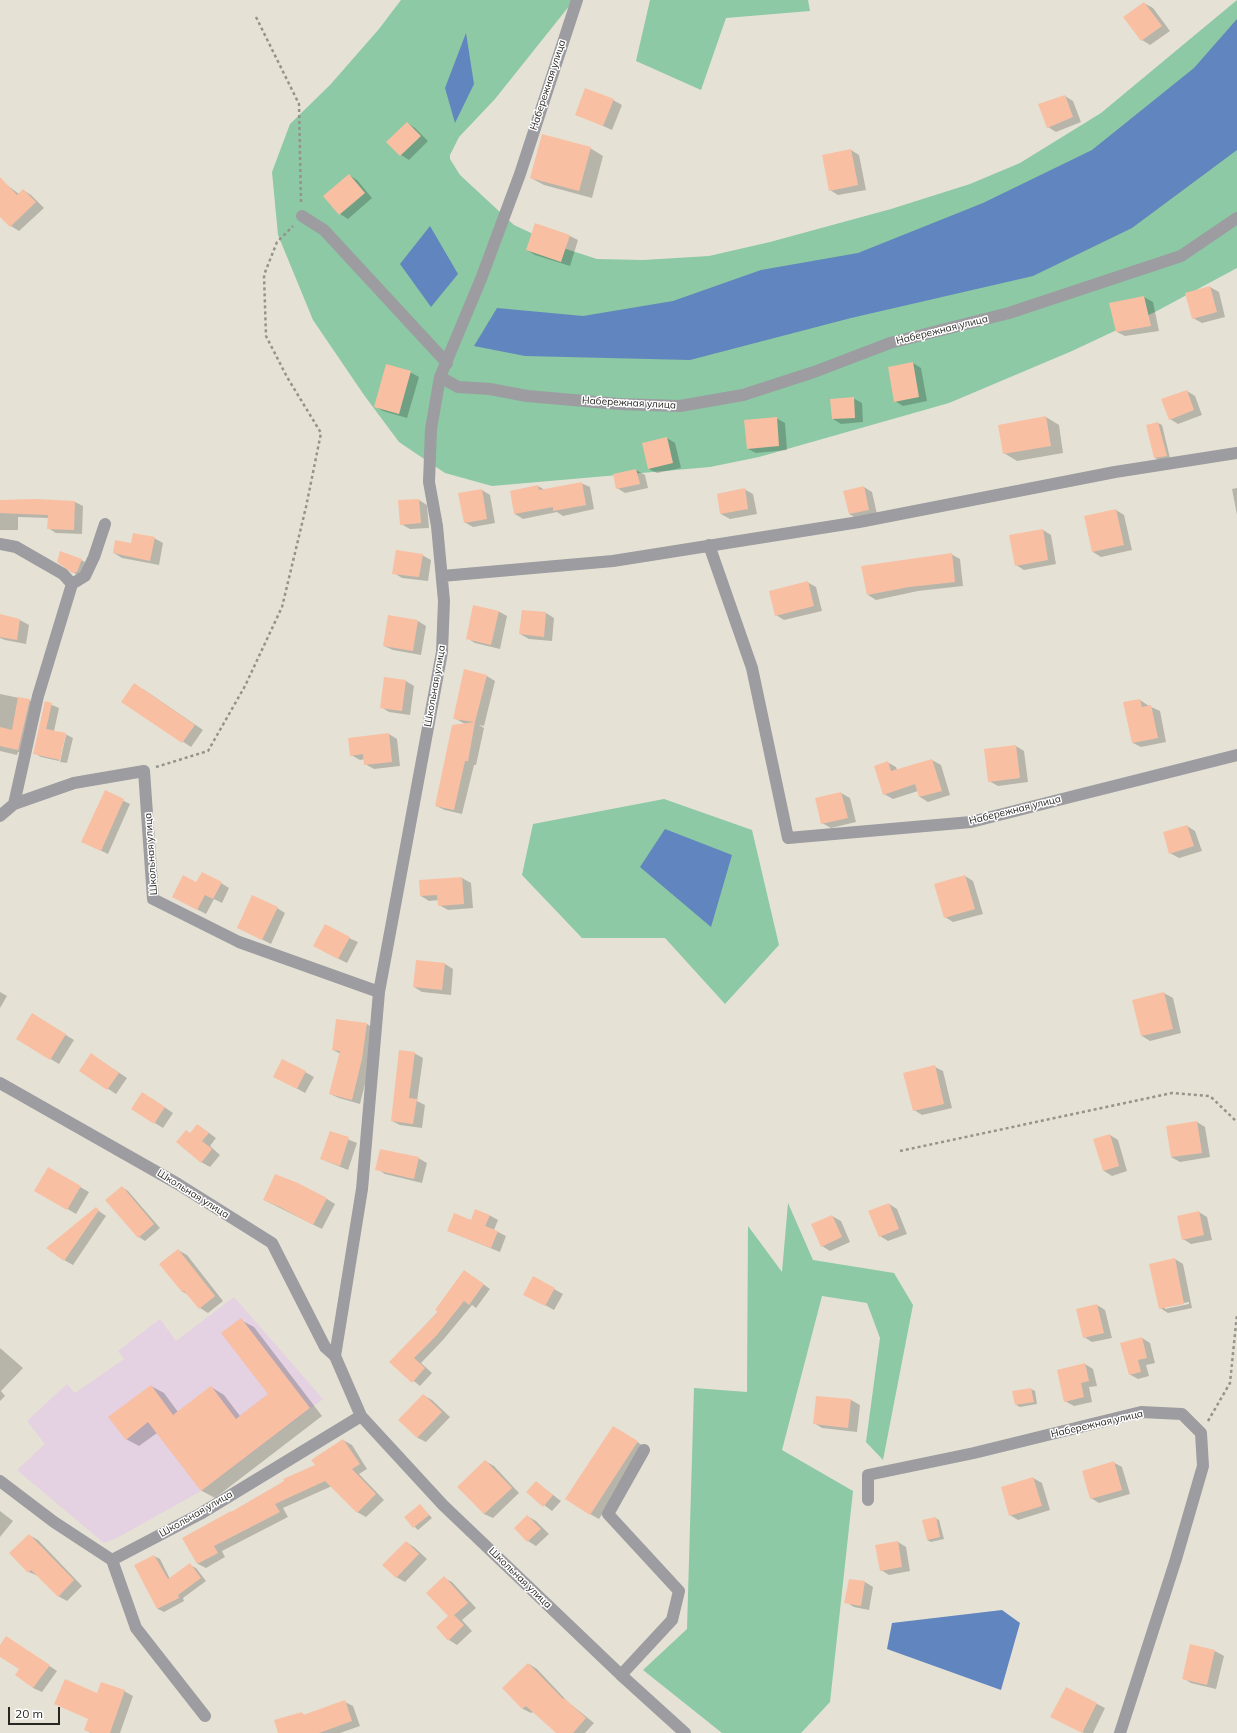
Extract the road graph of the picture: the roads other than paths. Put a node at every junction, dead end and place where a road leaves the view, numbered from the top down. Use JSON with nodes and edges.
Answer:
{"nodes":[{"id":1,"x":577,"y":0,"type":"edge"},
{"id":2,"x":302,"y":216,"type":"road end"},
{"id":3,"x":1237,"y":218,"type":"edge"},
{"id":4,"x":447,"y":363,"type":"junction"},
{"id":5,"x":440,"y":378,"type":"junction"},
{"id":6,"x":1237,"y":453,"type":"edge"},
{"id":7,"x":105,"y":524,"type":"dead end"},
{"id":8,"x":0,"y":544,"type":"edge"},
{"id":9,"x":709,"y":545,"type":"junction"},
{"id":10,"x":442,"y":576,"type":"junction"},
{"id":11,"x":72,"y":584,"type":"junction"},
{"id":12,"x":1237,"y":755,"type":"edge"},
{"id":13,"x":14,"y":804,"type":"junction"},
{"id":14,"x":0,"y":816,"type":"edge"},
{"id":15,"x":379,"y":992,"type":"junction"},
{"id":16,"x":0,"y":1083,"type":"edge"},
{"id":17,"x":335,"y":1356,"type":"junction"},
{"id":18,"x":361,"y":1416,"type":"junction"},
{"id":19,"x":644,"y":1450,"type":"dead end"},
{"id":20,"x":0,"y":1481,"type":"edge"},
{"id":21,"x":868,"y":1500,"type":"dead end"},
{"id":22,"x":112,"y":1560,"type":"junction"},
{"id":23,"x":621,"y":1675,"type":"junction"},
{"id":24,"x":205,"y":1716,"type":"dead end"},
{"id":25,"x":685,"y":1733,"type":"edge"},
{"id":26,"x":1120,"y":1733,"type":"edge"}],
"edges":[{"from":1,"to":4,"type":"street","name":"Набережная улица"},
{"from":2,"to":4,"type":"street"},
{"from":3,"to":5,"type":"street","name":"Набережная улица"},
{"from":4,"to":5,"type":"street","name":"Набережная улица"},
{"from":5,"to":10,"type":"street","name":"Школьная улица"},
{"from":6,"to":9,"type":"street"},
{"from":7,"to":11,"type":"street"},
{"from":8,"to":11,"type":"street"},
{"from":9,"to":10,"type":"street"},
{"from":9,"to":12,"type":"street","name":"Набережная улица"},
{"from":10,"to":15,"type":"street","name":"Школьная улица"},
{"from":11,"to":13,"type":"street"},
{"from":13,"to":14,"type":"street"},
{"from":13,"to":15,"type":"street","name":"Школьная улица"},
{"from":15,"to":17,"type":"street","name":"Школьная улица"},
{"from":16,"to":17,"type":"street","name":"Школьная улица"},
{"from":17,"to":18,"type":"street","name":"Школьная улица"},
{"from":18,"to":22,"type":"street","name":"Школьная улица"},
{"from":18,"to":23,"type":"street","name":"Школьная улица"},
{"from":19,"to":23,"type":"street"},
{"from":20,"to":22,"type":"street"},
{"from":21,"to":26,"type":"street","name":"Набережная улица"},
{"from":22,"to":24,"type":"street"},
{"from":23,"to":25,"type":"street","name":"Школьная улица"}]}
